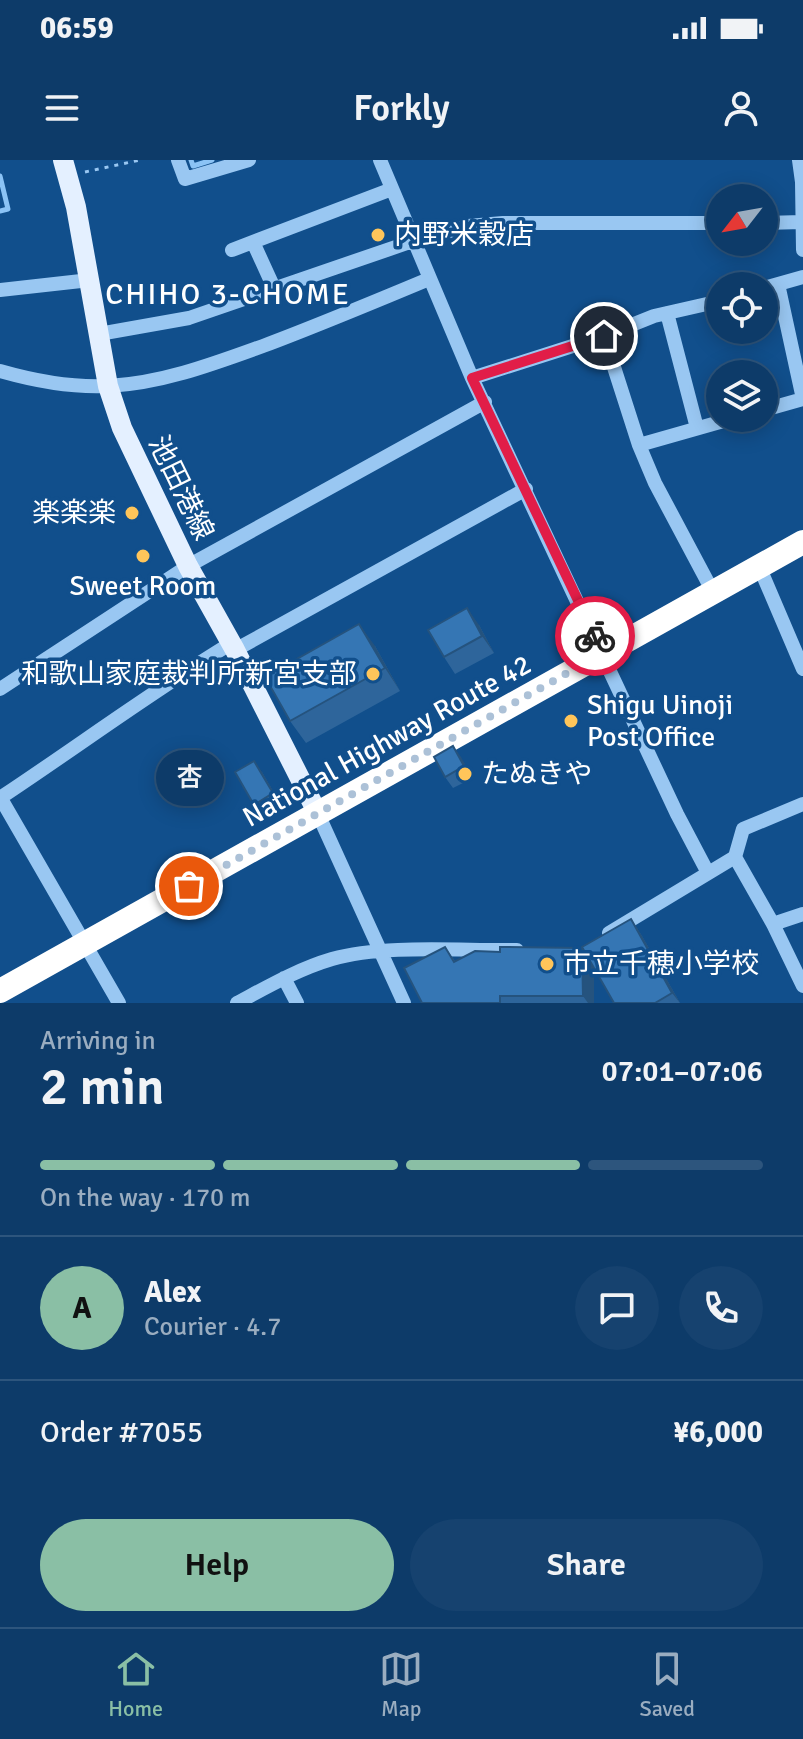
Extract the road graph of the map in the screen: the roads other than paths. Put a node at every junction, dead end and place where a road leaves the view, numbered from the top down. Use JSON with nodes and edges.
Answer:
{"nodes":[{"id":1,"x":178,"y":160,"type":"edge"},
{"id":2,"x":249,"y":160,"type":"edge"},
{"id":3,"x":380,"y":160,"type":"edge"},
{"id":4,"x":799,"y":160,"type":"edge"},
{"id":5,"x":65,"y":166,"type":"edge"},
{"id":6,"x":802,"y":182,"type":"edge"},
{"id":7,"x":392,"y":189,"type":"junction"},
{"id":8,"x":802,"y":219,"type":"edge"},
{"id":9,"x":778,"y":222,"type":"edge"},
{"id":10,"x":706,"y":223,"type":"edge"},
{"id":11,"x":413,"y":241,"type":"junction"},
{"id":12,"x":253,"y":242,"type":"junction"},
{"id":13,"x":232,"y":250,"type":"dead end"},
{"id":14,"x":803,"y":250,"type":"edge"},
{"id":15,"x":803,"y":277,"type":"edge"},
{"id":16,"x":429,"y":279,"type":"junction"},
{"id":17,"x":90,"y":280,"type":"junction"},
{"id":18,"x":778,"y":284,"type":"edge"},
{"id":19,"x":274,"y":288,"type":"junction"},
{"id":20,"x":0,"y":290,"type":"edge"},
{"id":21,"x":706,"y":304,"type":"edge"},
{"id":22,"x":778,"y":311,"type":"edge"},
{"id":23,"x":667,"y":313,"type":"junction"},
{"id":24,"x":99,"y":334,"type":"junction"},
{"id":25,"x":604,"y":336,"type":"junction"},
{"id":26,"x":0,"y":371,"type":"edge"},
{"id":27,"x":472,"y":378,"type":"junction"},
{"id":28,"x":108,"y":386,"type":"junction"},
{"id":29,"x":485,"y":402,"type":"junction"},
{"id":30,"x":778,"y":406,"type":"edge"},
{"id":31,"x":706,"y":426,"type":"edge"},
{"id":32,"x":697,"y":428,"type":"junction"},
{"id":33,"x":639,"y":445,"type":"junction"},
{"id":34,"x":526,"y":489,"type":"junction"},
{"id":35,"x":803,"y":542,"type":"edge"},
{"id":36,"x":188,"y":566,"type":"junction"},
{"id":37,"x":759,"y":566,"type":"junction"},
{"id":38,"x":713,"y":592,"type":"junction"},
{"id":39,"x":232,"y":647,"type":"junction"},
{"id":40,"x":603,"y":653,"type":"junction"},
{"id":41,"x":803,"y":669,"type":"edge"},
{"id":42,"x":0,"y":689,"type":"edge"},
{"id":43,"x":0,"y":798,"type":"edge"},
{"id":44,"x":803,"y":804,"type":"edge"},
{"id":45,"x":318,"y":814,"type":"junction"},
{"id":46,"x":735,"y":857,"type":"junction"},
{"id":47,"x":707,"y":871,"type":"junction"},
{"id":48,"x":803,"y":914,"type":"edge"},
{"id":49,"x":773,"y":924,"type":"junction"},
{"id":50,"x":594,"y":941,"type":"edge"},
{"id":51,"x":85,"y":943,"type":"junction"},
{"id":52,"x":535,"y":950,"type":"edge"},
{"id":53,"x":381,"y":952,"type":"junction"},
{"id":54,"x":284,"y":978,"type":"junction"},
{"id":55,"x":803,"y":986,"type":"edge"},
{"id":56,"x":0,"y":994,"type":"edge"},
{"id":57,"x":3,"y":1003,"type":"edge"},
{"id":58,"x":119,"y":1003,"type":"edge"},
{"id":59,"x":237,"y":1003,"type":"edge"},
{"id":60,"x":297,"y":1003,"type":"edge"},
{"id":61,"x":404,"y":1003,"type":"edge"}],
"edges":[{"from":1,"to":2,"type":"street"},
{"from":3,"to":7,"type":"street"},
{"from":4,"to":6,"type":"street"},
{"from":5,"to":17,"type":"main road","name":"池田港線"},
{"from":6,"to":8,"type":"street"},
{"from":7,"to":11,"type":"street"},
{"from":7,"to":12,"type":"street"},
{"from":8,"to":9,"type":"street"},
{"from":8,"to":14,"type":"street"},
{"from":10,"to":11,"type":"street"},
{"from":11,"to":16,"type":"street"},
{"from":11,"to":19,"type":"street"},
{"from":12,"to":13,"type":"street"},
{"from":12,"to":19,"type":"street"},
{"from":15,"to":18,"type":"street"},
{"from":16,"to":27,"type":"street"},
{"from":16,"to":28,"type":"street"},
{"from":17,"to":20,"type":"street"},
{"from":17,"to":24,"type":"main road","name":"池田港線"},
{"from":19,"to":24,"type":"street"},
{"from":21,"to":23,"type":"street"},
{"from":22,"to":30,"type":"street"},
{"from":23,"to":25,"type":"street"},
{"from":23,"to":32,"type":"street"},
{"from":24,"to":28,"type":"main road","name":"池田港線"},
{"from":25,"to":27,"type":"street"},
{"from":25,"to":33,"type":"street"},
{"from":26,"to":28,"type":"street"},
{"from":27,"to":29,"type":"street"},
{"from":28,"to":36,"type":"main road","name":"池田港線"},
{"from":29,"to":34,"type":"street"},
{"from":29,"to":36,"type":"street"},
{"from":31,"to":32,"type":"street"},
{"from":32,"to":33,"type":"street"},
{"from":33,"to":38,"type":"street"},
{"from":34,"to":39,"type":"street"},
{"from":34,"to":40,"type":"street"},
{"from":35,"to":37,"type":"highway","name":"National Highway Route 42"},
{"from":36,"to":39,"type":"main road","name":"池田港線"},
{"from":36,"to":42,"type":"street"},
{"from":37,"to":38,"type":"highway","name":"National Highway Route 42"},
{"from":37,"to":41,"type":"street"},
{"from":38,"to":40,"type":"highway","name":"National Highway Route 42"},
{"from":39,"to":43,"type":"street"},
{"from":39,"to":45,"type":"main road","name":"池田港線"},
{"from":40,"to":45,"type":"highway","name":"National Highway Route 42"},
{"from":40,"to":47,"type":"street"},
{"from":43,"to":51,"type":"street"},
{"from":44,"to":46,"type":"street"},
{"from":45,"to":51,"type":"highway","name":"National Highway Route 42"},
{"from":45,"to":53,"type":"street"},
{"from":46,"to":47,"type":"street"},
{"from":46,"to":49,"type":"street"},
{"from":47,"to":50,"type":"street"},
{"from":48,"to":49,"type":"street"},
{"from":49,"to":55,"type":"street"},
{"from":51,"to":56,"type":"highway","name":"National Highway Route 42"},
{"from":51,"to":58,"type":"street"},
{"from":52,"to":53,"type":"street"},
{"from":53,"to":54,"type":"street"},
{"from":53,"to":61,"type":"street"},
{"from":54,"to":59,"type":"street"},
{"from":54,"to":60,"type":"street"},
{"from":56,"to":57,"type":"street"}]}
